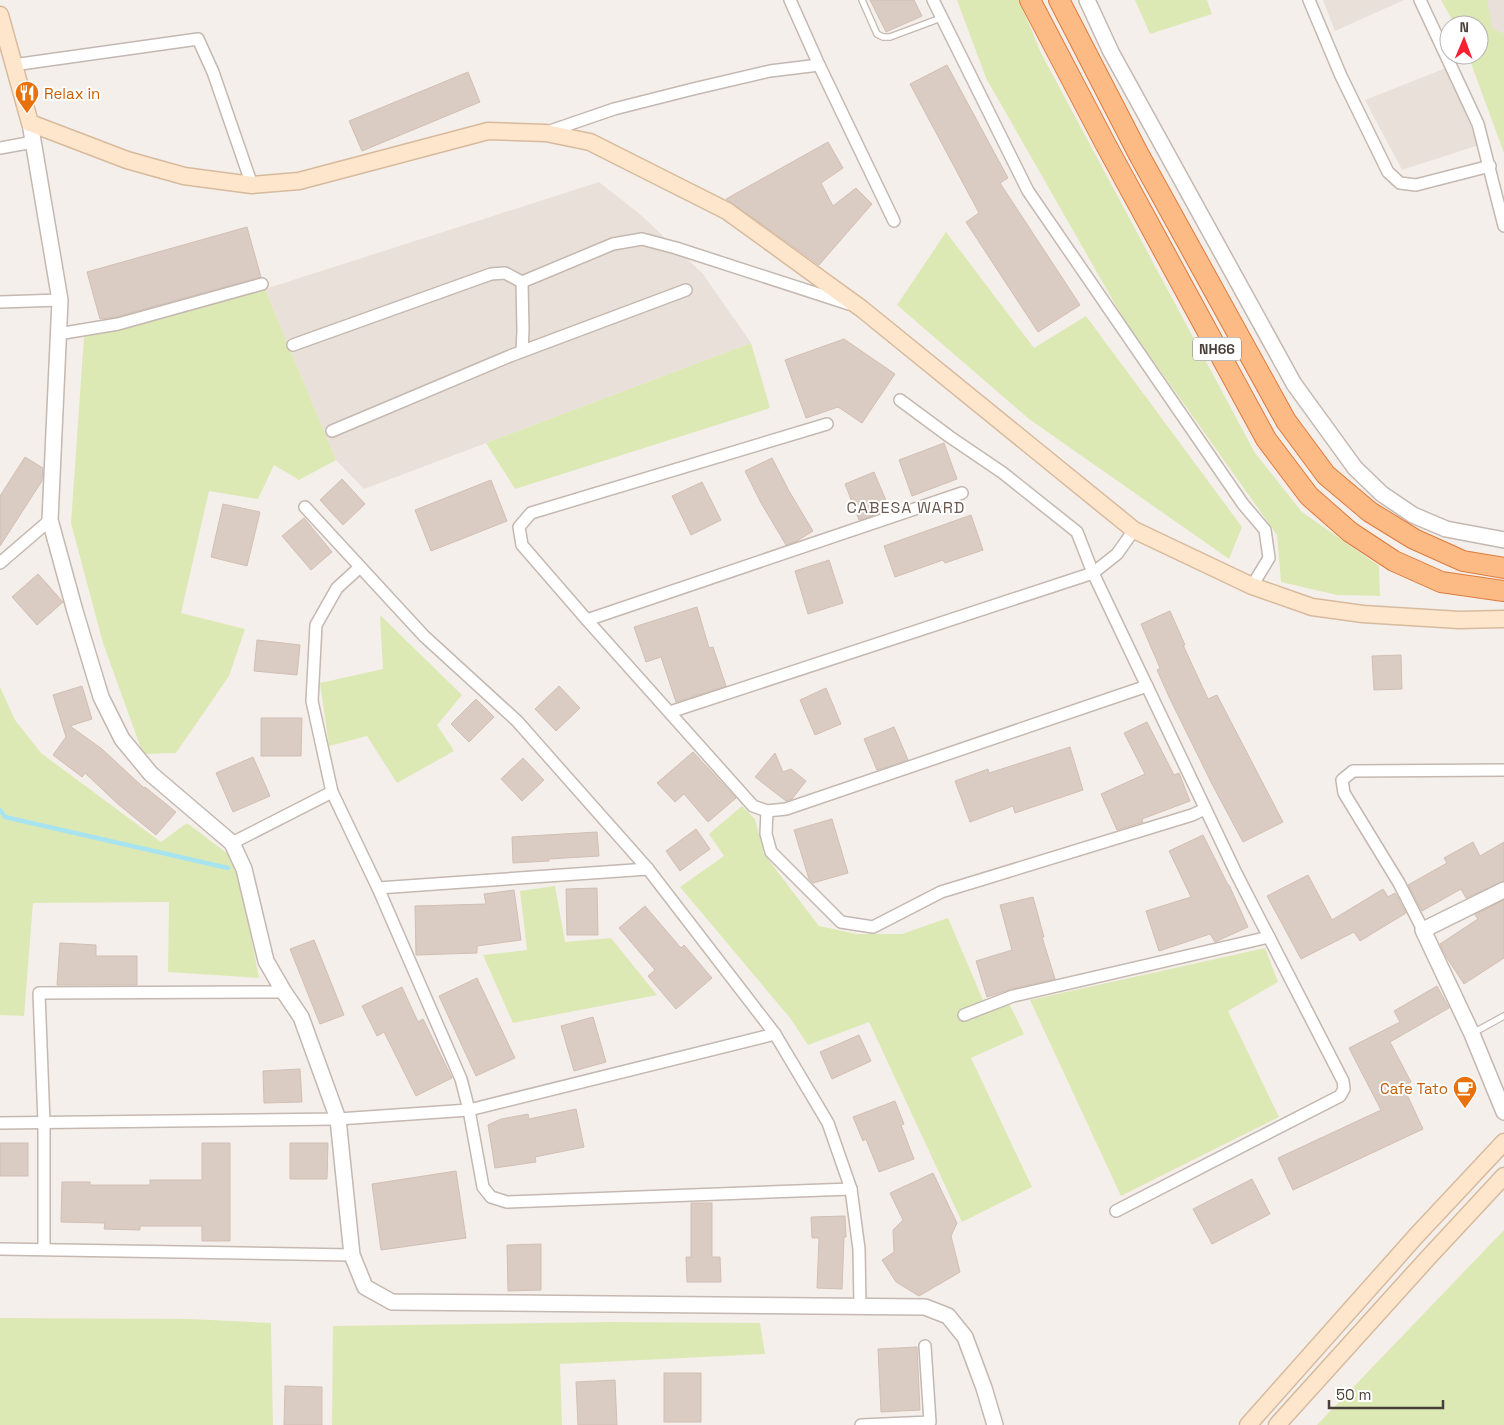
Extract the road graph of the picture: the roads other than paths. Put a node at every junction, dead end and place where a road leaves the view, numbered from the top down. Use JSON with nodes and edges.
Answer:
{"nodes":[{"id":1,"x":790,"y":0,"type":"edge"},
{"id":2,"x":862,"y":0,"type":"edge"},
{"id":3,"x":933,"y":0,"type":"edge"},
{"id":4,"x":1030,"y":0,"type":"edge"},
{"id":5,"x":1059,"y":0,"type":"edge"},
{"id":6,"x":1087,"y":0,"type":"edge"},
{"id":7,"x":1309,"y":0,"type":"edge"},
{"id":8,"x":1420,"y":0,"type":"edge"},
{"id":9,"x":0,"y":15,"type":"edge"},
{"id":10,"x":941,"y":18,"type":"junction"},
{"id":11,"x":818,"y":64,"type":"junction"},
{"id":12,"x":13,"y":65,"type":"junction"},
{"id":13,"x":30,"y":123,"type":"junction"},
{"id":14,"x":546,"y":133,"type":"junction"},
{"id":15,"x":33,"y":142,"type":"junction"},
{"id":16,"x":0,"y":148,"type":"edge"},
{"id":17,"x":1490,"y":166,"type":"junction"},
{"id":18,"x":252,"y":185,"type":"junction"},
{"id":19,"x":894,"y":221,"type":"dead end"},
{"id":20,"x":1504,"y":226,"type":"edge"},
{"id":21,"x":522,"y":282,"type":"junction"},
{"id":22,"x":262,"y":284,"type":"dead end"},
{"id":23,"x":686,"y":290,"type":"dead end"},
{"id":24,"x":60,"y":300,"type":"junction"},
{"id":25,"x":0,"y":302,"type":"edge"},
{"id":26,"x":862,"y":308,"type":"junction"},
{"id":27,"x":58,"y":334,"type":"junction"},
{"id":28,"x":293,"y":345,"type":"dead end"},
{"id":29,"x":522,"y":351,"type":"junction"},
{"id":30,"x":900,"y":400,"type":"dead end"},
{"id":31,"x":827,"y":424,"type":"dead end"},
{"id":32,"x":332,"y":431,"type":"dead end"},
{"id":33,"x":962,"y":494,"type":"dead end"},
{"id":34,"x":305,"y":508,"type":"dead end"},
{"id":35,"x":50,"y":520,"type":"junction"},
{"id":36,"x":1134,"y":530,"type":"junction"},
{"id":37,"x":1504,"y":540,"type":"edge"},
{"id":38,"x":0,"y":563,"type":"edge"},
{"id":39,"x":360,"y":567,"type":"junction"},
{"id":40,"x":1504,"y":568,"type":"edge"},
{"id":41,"x":1093,"y":573,"type":"junction"},
{"id":42,"x":1252,"y":586,"type":"junction"},
{"id":43,"x":1504,"y":591,"type":"edge"},
{"id":44,"x":1504,"y":619,"type":"edge"},
{"id":45,"x":587,"y":620,"type":"junction"},
{"id":46,"x":1147,"y":686,"type":"junction"},
{"id":47,"x":670,"y":712,"type":"junction"},
{"id":48,"x":1504,"y":770,"type":"edge"},
{"id":49,"x":332,"y":792,"type":"junction"},
{"id":50,"x":1206,"y":809,"type":"junction"},
{"id":51,"x":767,"y":811,"type":"junction"},
{"id":52,"x":232,"y":844,"type":"junction"},
{"id":53,"x":648,"y":869,"type":"junction"},
{"id":54,"x":378,"y":888,"type":"junction"},
{"id":55,"x":1504,"y":890,"type":"edge"},
{"id":56,"x":1423,"y":930,"type":"junction"},
{"id":57,"x":1270,"y":937,"type":"junction"},
{"id":58,"x":284,"y":992,"type":"junction"},
{"id":59,"x":964,"y":1015,"type":"dead end"},
{"id":60,"x":1504,"y":1016,"type":"edge"},
{"id":61,"x":775,"y":1034,"type":"junction"},
{"id":62,"x":1472,"y":1034,"type":"junction"},
{"id":63,"x":469,"y":1110,"type":"junction"},
{"id":64,"x":1504,"y":1112,"type":"edge"},
{"id":65,"x":338,"y":1119,"type":"junction"},
{"id":66,"x":0,"y":1123,"type":"edge"},
{"id":67,"x":44,"y":1123,"type":"junction"},
{"id":68,"x":1504,"y":1142,"type":"edge"},
{"id":69,"x":1504,"y":1176,"type":"edge"},
{"id":70,"x":851,"y":1188,"type":"junction"},
{"id":71,"x":1116,"y":1211,"type":"dead end"},
{"id":72,"x":0,"y":1249,"type":"edge"},
{"id":73,"x":44,"y":1249,"type":"junction"},
{"id":74,"x":352,"y":1255,"type":"junction"},
{"id":75,"x":860,"y":1307,"type":"junction"},
{"id":76,"x":926,"y":1346,"type":"dead end"},
{"id":77,"x":861,"y":1425,"type":"edge"},
{"id":78,"x":995,"y":1425,"type":"edge"},
{"id":79,"x":1248,"y":1425,"type":"edge"},
{"id":80,"x":1277,"y":1425,"type":"edge"}],
"edges":[{"from":1,"to":11,"type":"street"},
{"from":2,"to":10,"type":"lane"},
{"from":3,"to":10,"type":"street"},
{"from":4,"to":43,"type":"highway","number":"NH66"},
{"from":5,"to":40,"type":"highway","number":"NH66"},
{"from":6,"to":37,"type":"street"},
{"from":7,"to":17,"type":"street"},
{"from":8,"to":17,"type":"street"},
{"from":9,"to":12,"type":"main road"},
{"from":10,"to":42,"type":"street"},
{"from":11,"to":14,"type":"street"},
{"from":11,"to":19,"type":"street"},
{"from":12,"to":13,"type":"main road"},
{"from":12,"to":18,"type":"street"},
{"from":13,"to":15,"type":"street"},
{"from":13,"to":18,"type":"main road"},
{"from":14,"to":18,"type":"main road"},
{"from":14,"to":26,"type":"main road"},
{"from":15,"to":16,"type":"street"},
{"from":15,"to":24,"type":"street"},
{"from":17,"to":20,"type":"street"},
{"from":21,"to":26,"type":"street"},
{"from":21,"to":28,"type":"street"},
{"from":21,"to":29,"type":"street"},
{"from":22,"to":27,"type":"street"},
{"from":23,"to":29,"type":"street"},
{"from":24,"to":25,"type":"street"},
{"from":24,"to":27,"type":"street"},
{"from":26,"to":36,"type":"main road"},
{"from":27,"to":35,"type":"street"},
{"from":29,"to":32,"type":"street"},
{"from":30,"to":41,"type":"street"},
{"from":31,"to":45,"type":"street"},
{"from":33,"to":45,"type":"street"},
{"from":34,"to":39,"type":"street"},
{"from":35,"to":38,"type":"street"},
{"from":35,"to":52,"type":"street"},
{"from":36,"to":41,"type":"street"},
{"from":36,"to":42,"type":"main road"},
{"from":39,"to":49,"type":"street"},
{"from":39,"to":53,"type":"street"},
{"from":41,"to":46,"type":"street"},
{"from":41,"to":47,"type":"street"},
{"from":42,"to":44,"type":"main road"},
{"from":45,"to":47,"type":"street"},
{"from":46,"to":50,"type":"street"},
{"from":46,"to":51,"type":"street"},
{"from":47,"to":51,"type":"street"},
{"from":48,"to":56,"type":"street"},
{"from":49,"to":52,"type":"street"},
{"from":49,"to":54,"type":"street"},
{"from":50,"to":51,"type":"street"},
{"from":50,"to":57,"type":"street"},
{"from":52,"to":58,"type":"street"},
{"from":53,"to":54,"type":"street"},
{"from":53,"to":61,"type":"street"},
{"from":54,"to":63,"type":"street"},
{"from":55,"to":56,"type":"street"},
{"from":56,"to":62,"type":"street"},
{"from":57,"to":59,"type":"street"},
{"from":57,"to":71,"type":"street"},
{"from":58,"to":65,"type":"street"},
{"from":58,"to":67,"type":"street"},
{"from":60,"to":62,"type":"lane"},
{"from":61,"to":63,"type":"street"},
{"from":61,"to":70,"type":"street"},
{"from":62,"to":64,"type":"street"},
{"from":63,"to":65,"type":"street"},
{"from":63,"to":70,"type":"street"},
{"from":65,"to":67,"type":"street"},
{"from":65,"to":74,"type":"street"},
{"from":66,"to":67,"type":"street"},
{"from":67,"to":73,"type":"street"},
{"from":68,"to":79,"type":"main road"},
{"from":69,"to":80,"type":"main road"},
{"from":70,"to":75,"type":"street"},
{"from":72,"to":73,"type":"street"},
{"from":73,"to":74,"type":"street"},
{"from":74,"to":75,"type":"street"},
{"from":75,"to":78,"type":"street"},
{"from":76,"to":77,"type":"street"}]}
